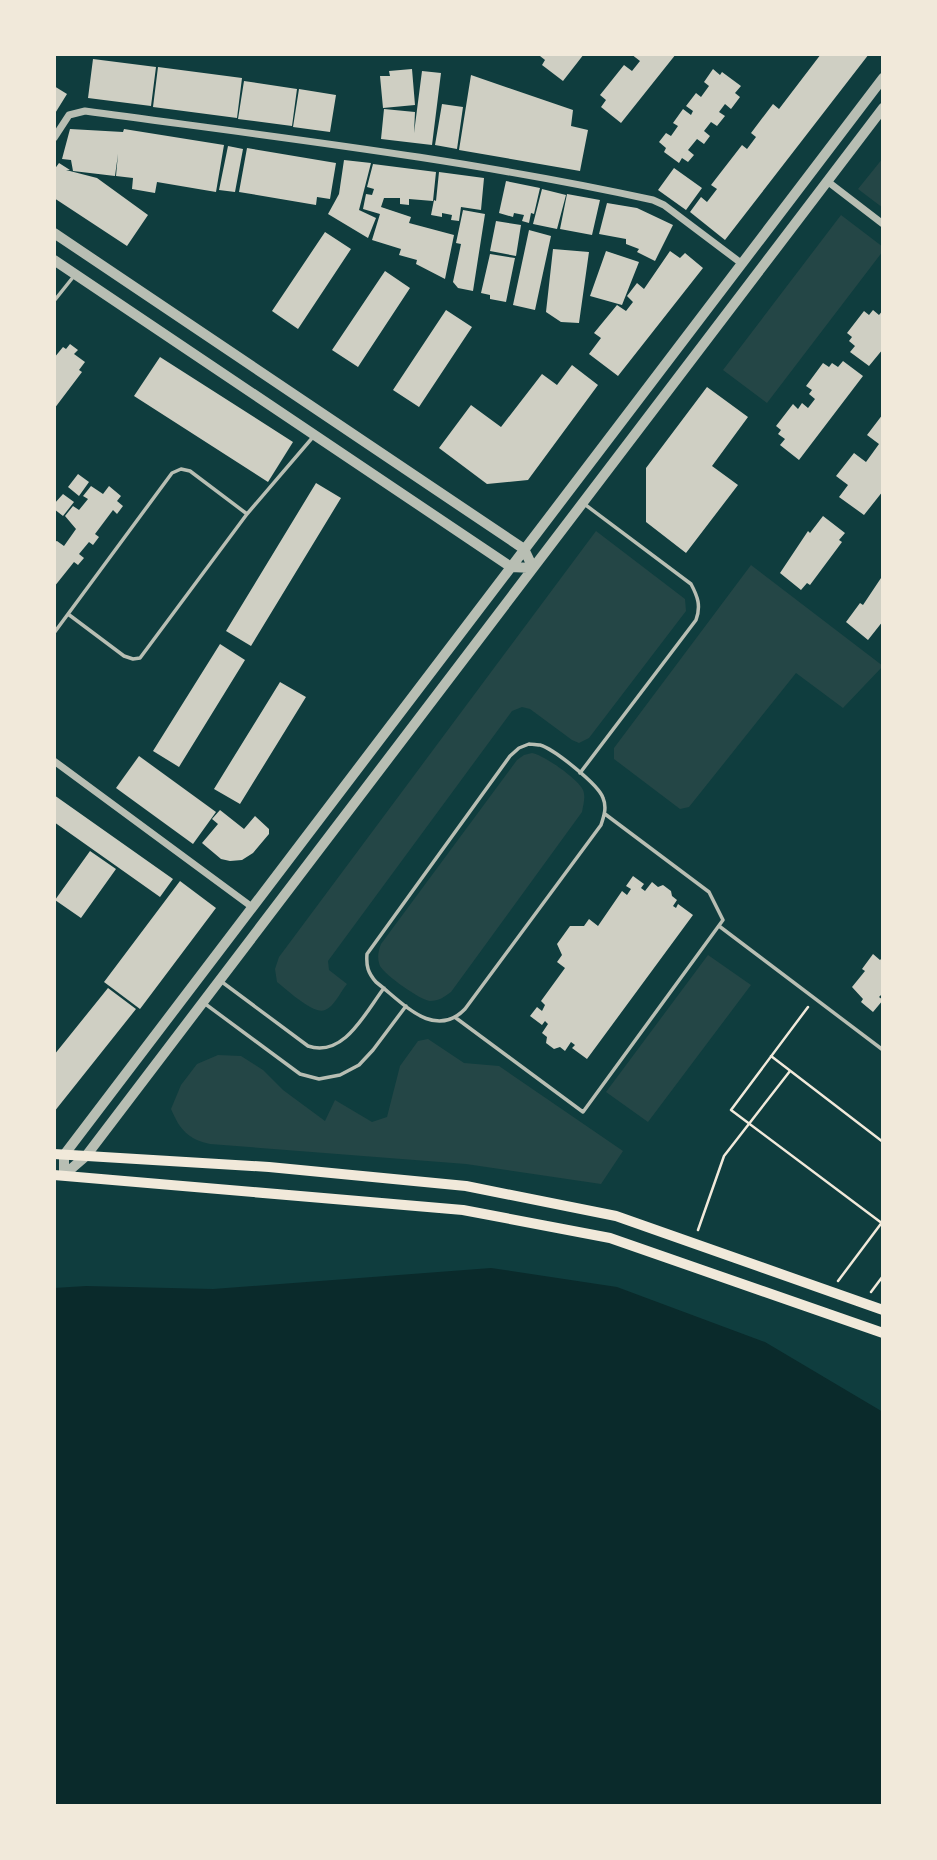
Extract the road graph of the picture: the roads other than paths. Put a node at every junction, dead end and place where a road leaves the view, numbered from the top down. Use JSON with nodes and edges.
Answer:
{"nodes":[{"id":1,"x":883,"y":78,"type":"edge"},
{"id":2,"x":883,"y":108,"type":"edge"},
{"id":3,"x":54,"y":138,"type":"edge"},
{"id":4,"x":827,"y":181,"type":"junction"},
{"id":5,"x":883,"y":223,"type":"edge"},
{"id":6,"x":54,"y":233,"type":"edge"},
{"id":7,"x":54,"y":260,"type":"edge"},
{"id":8,"x":741,"y":264,"type":"junction"},
{"id":9,"x":75,"y":274,"type":"junction"},
{"id":10,"x":54,"y":301,"type":"edge"},
{"id":11,"x":315,"y":435,"type":"junction"},
{"id":12,"x":582,"y":503,"type":"junction"},
{"id":13,"x":247,"y":513,"type":"junction"},
{"id":14,"x":524,"y":549,"type":"junction"},
{"id":15,"x":511,"y":567,"type":"junction"},
{"id":16,"x":533,"y":568,"type":"junction"},
{"id":17,"x":68,"y":614,"type":"junction"},
{"id":18,"x":54,"y":633,"type":"edge"},
{"id":19,"x":54,"y":761,"type":"edge"},
{"id":20,"x":580,"y":773,"type":"junction"},
{"id":21,"x":605,"y":814,"type":"junction"},
{"id":22,"x":252,"y":907,"type":"junction"},
{"id":23,"x":719,"y":926,"type":"junction"},
{"id":24,"x":220,"y":980,"type":"junction"},
{"id":25,"x":384,"y":988,"type":"junction"},
{"id":26,"x":202,"y":1002,"type":"junction"},
{"id":27,"x":406,"y":1006,"type":"junction"},
{"id":28,"x":456,"y":1017,"type":"junction"},
{"id":29,"x":883,"y":1050,"type":"edge"},
{"id":30,"x":59,"y":1155,"type":"edge"},
{"id":31,"x":86,"y":1156,"type":"junction"},
{"id":32,"x":59,"y":1175,"type":"edge"},
{"id":33,"x":883,"y":1310,"type":"edge"},
{"id":34,"x":883,"y":1334,"type":"edge"}],
"edges":[{"from":1,"to":8,"type":"street"},
{"from":2,"to":4,"type":"street"},
{"from":3,"to":8,"type":"street"},
{"from":4,"to":5,"type":"street"},
{"from":4,"to":12,"type":"street"},
{"from":6,"to":14,"type":"street"},
{"from":7,"to":9,"type":"street"},
{"from":8,"to":14,"type":"street"},
{"from":9,"to":10,"type":"lane"},
{"from":9,"to":11,"type":"street"},
{"from":11,"to":13,"type":"lane"},
{"from":11,"to":15,"type":"street"},
{"from":12,"to":16,"type":"street"},
{"from":12,"to":20,"type":"lane"},
{"from":13,"to":17,"type":"lane"},
{"from":13,"to":17,"type":"lane"},
{"from":14,"to":15,"type":"street"},
{"from":14,"to":16,"type":"street"},
{"from":15,"to":16,"type":"street"},
{"from":15,"to":22,"type":"street"},
{"from":16,"to":24,"type":"street"},
{"from":17,"to":18,"type":"lane"},
{"from":19,"to":22,"type":"street"},
{"from":20,"to":21,"type":"lane"},
{"from":20,"to":25,"type":"lane"},
{"from":21,"to":23,"type":"lane"},
{"from":21,"to":28,"type":"lane"},
{"from":22,"to":30,"type":"street"},
{"from":23,"to":28,"type":"lane"},
{"from":23,"to":29,"type":"lane"},
{"from":24,"to":25,"type":"lane"},
{"from":24,"to":26,"type":"street"},
{"from":25,"to":27,"type":"lane"},
{"from":26,"to":27,"type":"lane"},
{"from":26,"to":31,"type":"street"},
{"from":27,"to":28,"type":"lane"},
{"from":30,"to":31,"type":"main road"},
{"from":30,"to":32,"type":"street"},
{"from":31,"to":32,"type":"street"},
{"from":31,"to":33,"type":"main road"},
{"from":32,"to":34,"type":"main road"}]}
